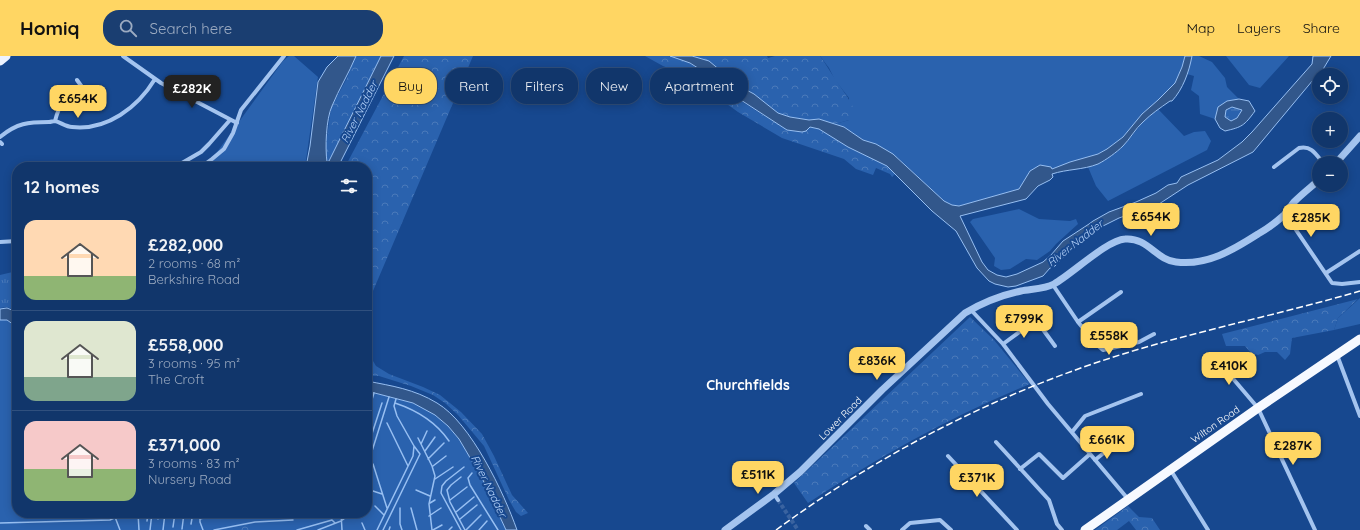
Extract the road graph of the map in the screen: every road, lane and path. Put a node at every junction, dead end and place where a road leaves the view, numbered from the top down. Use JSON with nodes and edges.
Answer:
{"nodes":[{"id":1,"x":6,"y":56,"type":"edge"},
{"id":2,"x":123,"y":56,"type":"edge"},
{"id":3,"x":284,"y":56,"type":"edge"},
{"id":4,"x":0,"y":61,"type":"edge"},
{"id":5,"x":155,"y":79,"type":"junction"},
{"id":6,"x":77,"y":80,"type":"dead end"},
{"id":7,"x":82,"y":87,"type":"junction"},
{"id":8,"x":91,"y":98,"type":"dead end"},
{"id":9,"x":230,"y":120,"type":"junction"},
{"id":10,"x":56,"y":121,"type":"junction"},
{"id":11,"x":237,"y":123,"type":"junction"},
{"id":12,"x":0,"y":136,"type":"edge"},
{"id":13,"x":1360,"y":136,"type":"edge"},
{"id":14,"x":1289,"y":155,"type":"junction"},
{"id":15,"x":1318,"y":156,"type":"edge"},
{"id":16,"x":1342,"y":156,"type":"edge"},
{"id":17,"x":1294,"y":159,"type":"dead end"},
{"id":18,"x":184,"y":162,"type":"edge"},
{"id":19,"x":208,"y":162,"type":"edge"},
{"id":20,"x":1274,"y":167,"type":"dead end"},
{"id":21,"x":1312,"y":186,"type":"edge"},
{"id":22,"x":1283,"y":216,"type":"junction"},
{"id":23,"x":12,"y":241,"type":"edge"},
{"id":24,"x":0,"y":242,"type":"edge"},
{"id":25,"x":1360,"y":251,"type":"edge"},
{"id":26,"x":1326,"y":273,"type":"junction"},
{"id":27,"x":1360,"y":282,"type":"edge"},
{"id":28,"x":1053,"y":285,"type":"junction"},
{"id":29,"x":1121,"y":292,"type":"dead end"},
{"id":30,"x":971,"y":310,"type":"junction"},
{"id":31,"x":1078,"y":322,"type":"junction"},
{"id":32,"x":1154,"y":334,"type":"dead end"},
{"id":33,"x":1360,"y":338,"type":"edge"},
{"id":34,"x":1003,"y":344,"type":"junction"},
{"id":35,"x":1055,"y":346,"type":"dead end"},
{"id":36,"x":1212,"y":354,"type":"dead end"},
{"id":37,"x":1336,"y":354,"type":"junction"},
{"id":38,"x":1141,"y":394,"type":"dead end"},
{"id":39,"x":1258,"y":408,"type":"junction"},
{"id":40,"x":1360,"y":416,"type":"edge"},
{"id":41,"x":1072,"y":432,"type":"junction"},
{"id":42,"x":1121,"y":438,"type":"dead end"},
{"id":43,"x":996,"y":442,"type":"dead end"},
{"id":44,"x":1090,"y":454,"type":"junction"},
{"id":45,"x":948,"y":456,"type":"dead end"},
{"id":46,"x":1095,"y":460,"type":"junction"},
{"id":47,"x":1020,"y":469,"type":"junction"},
{"id":48,"x":1170,"y":469,"type":"junction"},
{"id":49,"x":1128,"y":499,"type":"junction"},
{"id":50,"x":866,"y":526,"type":"dead end"},
{"id":51,"x":725,"y":530,"type":"edge"},
{"id":52,"x":870,"y":530,"type":"edge"},
{"id":53,"x":902,"y":530,"type":"edge"},
{"id":54,"x":951,"y":530,"type":"edge"},
{"id":55,"x":1017,"y":530,"type":"edge"},
{"id":56,"x":1062,"y":530,"type":"edge"},
{"id":57,"x":1085,"y":530,"type":"edge"},
{"id":58,"x":1208,"y":530,"type":"edge"},
{"id":59,"x":1314,"y":530,"type":"edge"}],
"edges":[{"from":1,"to":4,"type":"main road"},
{"from":2,"to":5,"type":"street"},
{"from":3,"to":11,"type":"street"},
{"from":5,"to":9,"type":"street"},
{"from":5,"to":10,"type":"street"},
{"from":6,"to":7,"type":"street"},
{"from":7,"to":8,"type":"street"},
{"from":7,"to":10,"type":"street"},
{"from":9,"to":11,"type":"street"},
{"from":9,"to":18,"type":"street"},
{"from":10,"to":12,"type":"street"},
{"from":11,"to":19,"type":"street"},
{"from":13,"to":16,"type":"street"},
{"from":14,"to":15,"type":"street"},
{"from":14,"to":17,"type":"street"},
{"from":14,"to":20,"type":"street"},
{"from":21,"to":22,"type":"street","name":"Lower Road"},
{"from":22,"to":26,"type":"street"},
{"from":22,"to":28,"type":"street","name":"Lower Road"},
{"from":23,"to":24,"type":"street"},
{"from":25,"to":26,"type":"street"},
{"from":26,"to":27,"type":"street"},
{"from":28,"to":30,"type":"street","name":"Lower Road"},
{"from":28,"to":31,"type":"street"},
{"from":29,"to":31,"type":"street"},
{"from":30,"to":34,"type":"street"},
{"from":30,"to":51,"type":"street","name":"Lower Road"},
{"from":31,"to":32,"type":"street"},
{"from":33,"to":37,"type":"highway","name":"Wilton Road"},
{"from":34,"to":35,"type":"street"},
{"from":34,"to":41,"type":"street"},
{"from":36,"to":39,"type":"street"},
{"from":37,"to":39,"type":"highway","name":"Wilton Road"},
{"from":37,"to":40,"type":"street"},
{"from":38,"to":41,"type":"street"},
{"from":39,"to":48,"type":"highway","name":"Wilton Road"},
{"from":39,"to":59,"type":"street"},
{"from":41,"to":44,"type":"street"},
{"from":42,"to":46,"type":"street"},
{"from":43,"to":47,"type":"street"},
{"from":44,"to":46,"type":"street"},
{"from":44,"to":47,"type":"street"},
{"from":45,"to":55,"type":"street"},
{"from":46,"to":49,"type":"street"},
{"from":47,"to":56,"type":"street"},
{"from":48,"to":49,"type":"highway","name":"Wilton Road"},
{"from":48,"to":58,"type":"street"},
{"from":49,"to":57,"type":"highway","name":"Wilton Road"},
{"from":50,"to":52,"type":"street"},
{"from":53,"to":54,"type":"street"}]}
